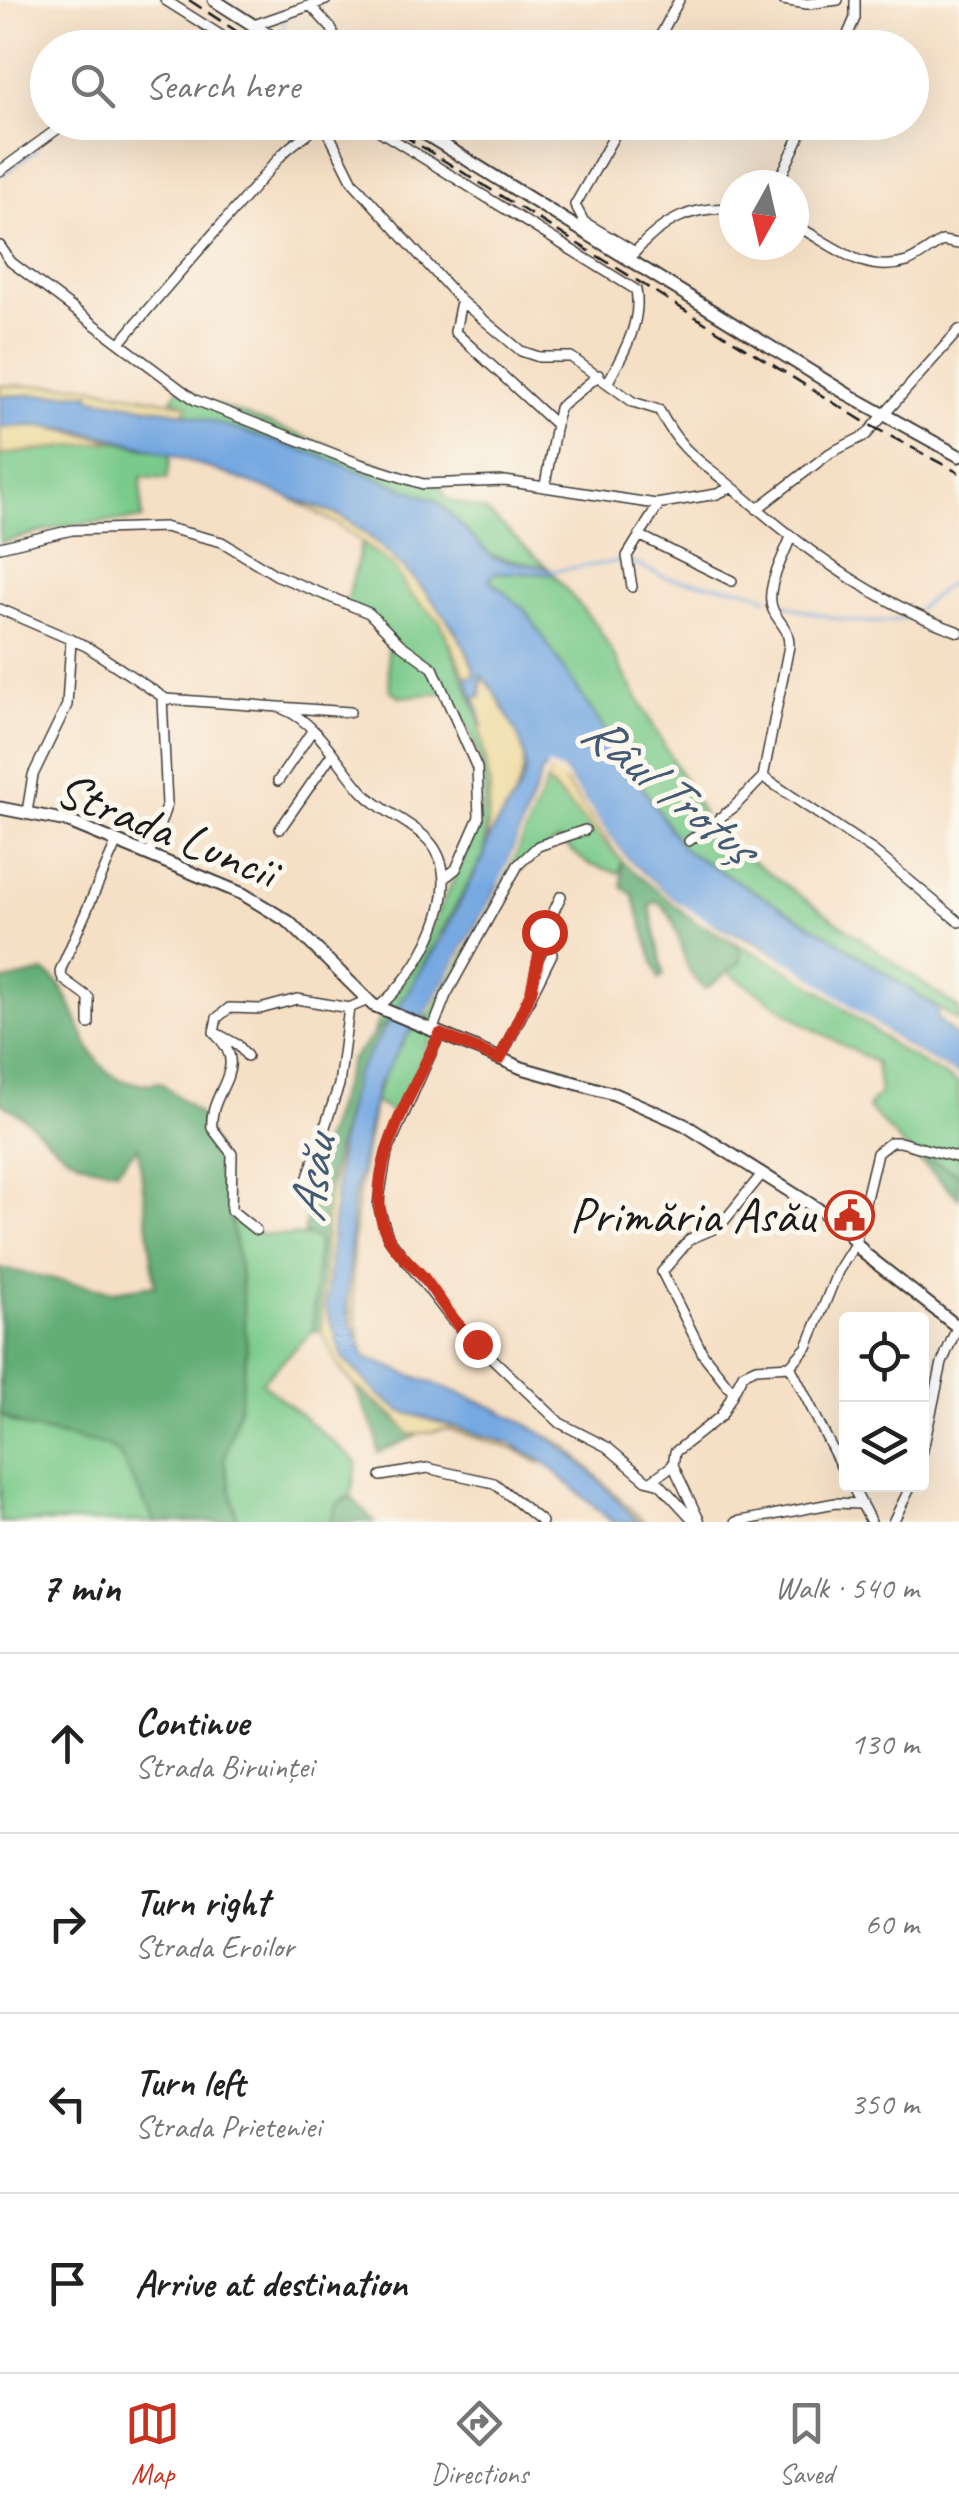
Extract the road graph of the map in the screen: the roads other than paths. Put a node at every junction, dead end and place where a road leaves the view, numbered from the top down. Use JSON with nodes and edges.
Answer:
{"nodes":[{"id":1,"x":165,"y":0,"type":"edge"},
{"id":2,"x":214,"y":0,"type":"edge"},
{"id":3,"x":326,"y":0,"type":"edge"},
{"id":4,"x":680,"y":0,"type":"edge"},
{"id":5,"x":783,"y":0,"type":"edge"},
{"id":6,"x":838,"y":0,"type":"edge"},
{"id":7,"x":856,"y":0,"type":"edge"},
{"id":8,"x":301,"y":4,"type":"edge"},
{"id":9,"x":254,"y":25,"type":"junction"},
{"id":10,"x":212,"y":30,"type":"edge"},
{"id":11,"x":262,"y":30,"type":"edge"},
{"id":12,"x":330,"y":30,"type":"edge"},
{"id":13,"x":664,"y":30,"type":"edge"},
{"id":14,"x":850,"y":30,"type":"edge"},
{"id":15,"x":42,"y":140,"type":"edge"},
{"id":16,"x":300,"y":140,"type":"edge"},
{"id":17,"x":331,"y":140,"type":"edge"},
{"id":18,"x":394,"y":140,"type":"edge"},
{"id":19,"x":436,"y":140,"type":"edge"},
{"id":20,"x":612,"y":140,"type":"edge"},
{"id":21,"x":797,"y":140,"type":"edge"},
{"id":22,"x":783,"y":170,"type":"edge"},
{"id":23,"x":0,"y":171,"type":"edge"},
{"id":24,"x":719,"y":210,"type":"edge"},
{"id":25,"x":809,"y":234,"type":"edge"},
{"id":26,"x":959,"y":244,"type":"edge"},
{"id":27,"x":0,"y":246,"type":"edge"},
{"id":28,"x":632,"y":256,"type":"junction"},
{"id":29,"x":11,"y":262,"type":"junction"},
{"id":30,"x":0,"y":271,"type":"edge"},
{"id":31,"x":462,"y":300,"type":"junction"},
{"id":32,"x":959,"y":330,"type":"edge"},
{"id":33,"x":120,"y":342,"type":"junction"},
{"id":34,"x":604,"y":379,"type":"junction"},
{"id":35,"x":881,"y":414,"type":"junction"},
{"id":36,"x":554,"y":423,"type":"junction"},
{"id":37,"x":959,"y":456,"type":"edge"},
{"id":38,"x":545,"y":485,"type":"junction"},
{"id":39,"x":732,"y":487,"type":"junction"},
{"id":40,"x":659,"y":504,"type":"junction"},
{"id":41,"x":757,"y":508,"type":"junction"},
{"id":42,"x":639,"y":536,"type":"junction"},
{"id":43,"x":790,"y":538,"type":"junction"},
{"id":44,"x":0,"y":547,"type":"edge"},
{"id":45,"x":732,"y":581,"type":"dead end"},
{"id":46,"x":632,"y":587,"type":"dead end"},
{"id":47,"x":0,"y":610,"type":"edge"},
{"id":48,"x":959,"y":632,"type":"edge"},
{"id":49,"x":71,"y":640,"type":"junction"},
{"id":50,"x":162,"y":698,"type":"junction"},
{"id":51,"x":283,"y":709,"type":"junction"},
{"id":52,"x":350,"y":712,"type":"dead end"},
{"id":53,"x":312,"y":731,"type":"junction"},
{"id":54,"x":332,"y":754,"type":"junction"},
{"id":55,"x":763,"y":778,"type":"junction"},
{"id":56,"x":278,"y":781,"type":"dead end"},
{"id":57,"x":0,"y":808,"type":"edge"},
{"id":58,"x":27,"y":812,"type":"junction"},
{"id":59,"x":280,"y":830,"type":"dead end"},
{"id":60,"x":586,"y":830,"type":"dead end"},
{"id":61,"x":117,"y":842,"type":"junction"},
{"id":62,"x":689,"y":842,"type":"dead end"},
{"id":63,"x":150,"y":855,"type":"junction"},
{"id":64,"x":447,"y":876,"type":"junction"},
{"id":65,"x":561,"y":896,"type":"dead end"},
{"id":66,"x":959,"y":922,"type":"edge"},
{"id":67,"x":552,"y":954,"type":"dead end"},
{"id":68,"x":531,"y":992,"type":"junction"},
{"id":69,"x":378,"y":1006,"type":"junction"},
{"id":70,"x":350,"y":1008,"type":"junction"},
{"id":71,"x":89,"y":1024,"type":"dead end"},
{"id":72,"x":436,"y":1032,"type":"junction"},
{"id":73,"x":216,"y":1035,"type":"junction"},
{"id":74,"x":247,"y":1056,"type":"dead end"},
{"id":75,"x":500,"y":1059,"type":"junction"},
{"id":76,"x":959,"y":1158,"type":"edge"},
{"id":77,"x":762,"y":1174,"type":"junction"},
{"id":78,"x":305,"y":1186,"type":"dead end"},
{"id":79,"x":256,"y":1230,"type":"dead end"},
{"id":80,"x":855,"y":1244,"type":"junction"},
{"id":81,"x":958,"y":1328,"type":"edge"},
{"id":82,"x":790,"y":1366,"type":"junction"},
{"id":83,"x":732,"y":1392,"type":"junction"},
{"id":84,"x":929,"y":1422,"type":"edge"},
{"id":85,"x":839,"y":1462,"type":"edge"},
{"id":86,"x":672,"y":1465,"type":"junction"},
{"id":87,"x":381,"y":1476,"type":"dead end"},
{"id":88,"x":650,"y":1481,"type":"junction"},
{"id":89,"x":855,"y":1492,"type":"edge"},
{"id":90,"x":908,"y":1492,"type":"edge"},
{"id":91,"x":860,"y":1504,"type":"junction"},
{"id":92,"x":542,"y":1522,"type":"edge"},
{"id":93,"x":697,"y":1522,"type":"edge"},
{"id":94,"x":736,"y":1522,"type":"edge"},
{"id":95,"x":870,"y":1522,"type":"edge"},
{"id":96,"x":893,"y":1522,"type":"edge"}],
"edges":[{"from":1,"to":10,"type":"street"},
{"from":2,"to":9,"type":"main road"},
{"from":3,"to":8,"type":"street"},
{"from":4,"to":13,"type":"street"},
{"from":5,"to":6,"type":"street"},
{"from":7,"to":14,"type":"street"},
{"from":8,"to":9,"type":"street"},
{"from":8,"to":12,"type":"street"},
{"from":9,"to":11,"type":"main road"},
{"from":15,"to":23,"type":"street"},
{"from":16,"to":33,"type":"street"},
{"from":17,"to":31,"type":"street"},
{"from":18,"to":34,"type":"street"},
{"from":19,"to":28,"type":"main road"},
{"from":20,"to":28,"type":"street"},
{"from":21,"to":22,"type":"street"},
{"from":24,"to":28,"type":"street"},
{"from":25,"to":26,"type":"street"},
{"from":27,"to":29,"type":"street"},
{"from":28,"to":35,"type":"main road"},
{"from":29,"to":30,"type":"street"},
{"from":29,"to":33,"type":"street"},
{"from":31,"to":34,"type":"street"},
{"from":31,"to":36,"type":"street"},
{"from":32,"to":35,"type":"street"},
{"from":33,"to":38,"type":"street"},
{"from":34,"to":36,"type":"street"},
{"from":34,"to":39,"type":"street"},
{"from":35,"to":37,"type":"main road"},
{"from":35,"to":41,"type":"street"},
{"from":36,"to":38,"type":"street"},
{"from":38,"to":40,"type":"street"},
{"from":39,"to":40,"type":"street"},
{"from":39,"to":41,"type":"street"},
{"from":40,"to":42,"type":"street"},
{"from":41,"to":43,"type":"street"},
{"from":42,"to":45,"type":"street"},
{"from":42,"to":46,"type":"street"},
{"from":43,"to":48,"type":"street"},
{"from":43,"to":55,"type":"street"},
{"from":44,"to":64,"type":"street"},
{"from":47,"to":49,"type":"street"},
{"from":49,"to":50,"type":"street"},
{"from":49,"to":58,"type":"street"},
{"from":50,"to":51,"type":"street"},
{"from":50,"to":63,"type":"street"},
{"from":51,"to":52,"type":"street"},
{"from":51,"to":53,"type":"street"},
{"from":53,"to":54,"type":"street"},
{"from":53,"to":56,"type":"street"},
{"from":54,"to":59,"type":"street"},
{"from":54,"to":64,"type":"street"},
{"from":55,"to":62,"type":"street"},
{"from":55,"to":66,"type":"street"},
{"from":57,"to":58,"type":"main road","name":"Strada Luncii"},
{"from":58,"to":61,"type":"main road","name":"Strada Luncii"},
{"from":60,"to":72,"type":"street"},
{"from":61,"to":63,"type":"main road","name":"Strada Luncii"},
{"from":61,"to":71,"type":"street"},
{"from":63,"to":69,"type":"main road","name":"Strada Luncii"},
{"from":64,"to":69,"type":"street"},
{"from":65,"to":68,"type":"street"},
{"from":67,"to":68,"type":"street"},
{"from":68,"to":75,"type":"street"},
{"from":69,"to":70,"type":"street"},
{"from":69,"to":72,"type":"main road","name":"Strada Luncii"},
{"from":70,"to":73,"type":"street"},
{"from":70,"to":78,"type":"street"},
{"from":72,"to":75,"type":"main road","name":"Strada Luncii"},
{"from":72,"to":88,"type":"street"},
{"from":73,"to":74,"type":"street"},
{"from":73,"to":79,"type":"street"},
{"from":75,"to":77,"type":"main road","name":"Strada Luncii"},
{"from":76,"to":80,"type":"street"},
{"from":77,"to":80,"type":"main road","name":"Strada Luncii"},
{"from":77,"to":83,"type":"street"},
{"from":80,"to":81,"type":"main road","name":"Strada Luncii"},
{"from":80,"to":82,"type":"street"},
{"from":81,"to":84,"type":"street"},
{"from":82,"to":83,"type":"street"},
{"from":82,"to":85,"type":"street"},
{"from":83,"to":86,"type":"street"},
{"from":86,"to":88,"type":"street"},
{"from":86,"to":93,"type":"street"},
{"from":87,"to":92,"type":"street"},
{"from":88,"to":93,"type":"street"},
{"from":89,"to":91,"type":"street"},
{"from":90,"to":96,"type":"street"},
{"from":91,"to":94,"type":"street"},
{"from":91,"to":95,"type":"street"}]}
